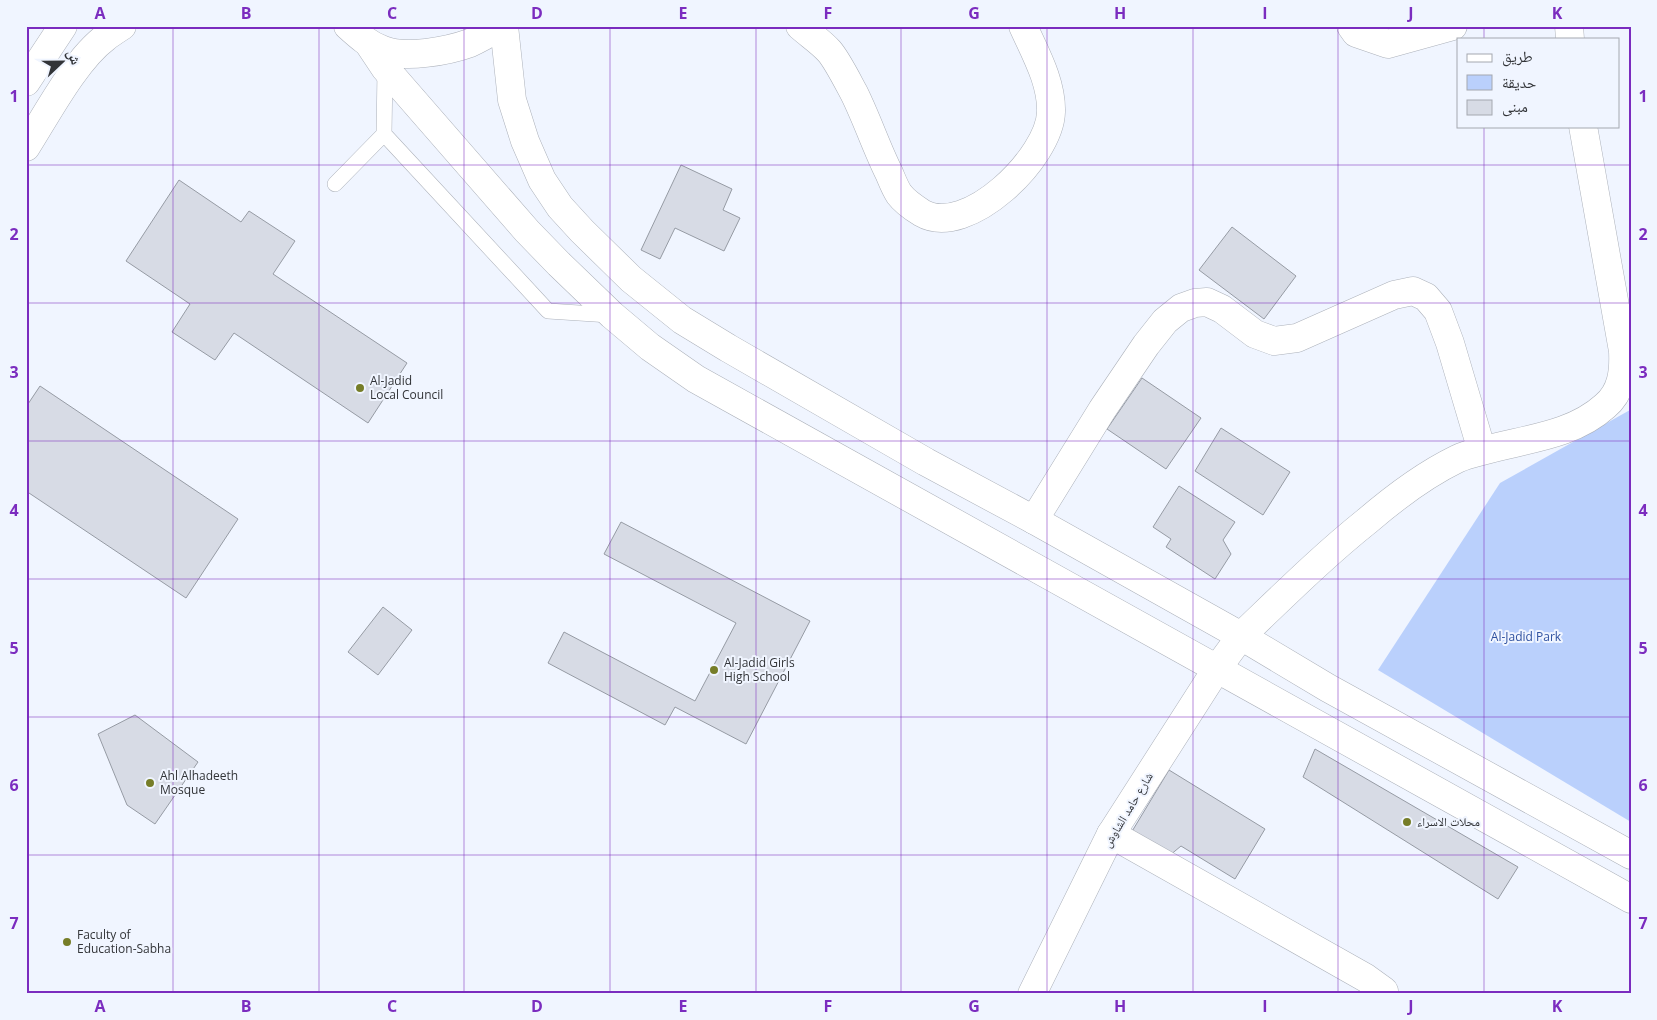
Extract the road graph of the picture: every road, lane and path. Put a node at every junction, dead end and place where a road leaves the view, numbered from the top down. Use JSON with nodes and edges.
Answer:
{"nodes":[{"id":1,"x":63,"y":26,"type":"edge"},
{"id":2,"x":122,"y":26,"type":"edge"},
{"id":3,"x":348,"y":26,"type":"edge"},
{"id":4,"x":502,"y":26,"type":"edge"},
{"id":5,"x":800,"y":26,"type":"edge"},
{"id":6,"x":1023,"y":26,"type":"edge"},
{"id":7,"x":1351,"y":26,"type":"edge"},
{"id":8,"x":1453,"y":26,"type":"edge"},
{"id":9,"x":370,"y":44,"type":"junction"},
{"id":10,"x":385,"y":68,"type":"junction"},
{"id":11,"x":26,"y":82,"type":"edge"},
{"id":12,"x":1582,"y":128,"type":"edge"},
{"id":13,"x":384,"y":134,"type":"junction"},
{"id":14,"x":26,"y":147,"type":"edge"},
{"id":15,"x":335,"y":184,"type":"dead end"},
{"id":16,"x":612,"y":315,"type":"junction"},
{"id":17,"x":1482,"y":451,"type":"junction"},
{"id":18,"x":1034,"y":520,"type":"junction"},
{"id":19,"x":1241,"y":636,"type":"junction"},
{"id":20,"x":1216,"y":670,"type":"junction"},
{"id":21,"x":1111,"y":834,"type":"junction"},
{"id":22,"x":1631,"y":854,"type":"edge"},
{"id":23,"x":1631,"y":899,"type":"edge"},
{"id":24,"x":1385,"y":993,"type":"edge"},
{"id":25,"x":1032,"y":994,"type":"edge"}],
"edges":[{"from":1,"to":11,"type":"main road"},
{"from":2,"to":14,"type":"main road"},
{"from":3,"to":9,"type":"main road"},
{"from":4,"to":9,"type":"main road"},
{"from":4,"to":18,"type":"main road"},
{"from":5,"to":6,"type":"main road"},
{"from":7,"to":8,"type":"main road"},
{"from":9,"to":10,"type":"main road"},
{"from":10,"to":13,"type":"lane"},
{"from":10,"to":16,"type":"main road"},
{"from":12,"to":17,"type":"main road","name":"شارع حامد الشاوش"},
{"from":13,"to":15,"type":"lane"},
{"from":13,"to":16,"type":"lane"},
{"from":16,"to":20,"type":"main road"},
{"from":17,"to":18,"type":"main road"},
{"from":17,"to":19,"type":"main road","name":"شارع حامد الشاوش"},
{"from":18,"to":19,"type":"main road"},
{"from":19,"to":20,"type":"main road","name":"شارع حامد الشاوش"},
{"from":19,"to":22,"type":"main road"},
{"from":20,"to":21,"type":"main road","name":"شارع حامد الشاوش"},
{"from":20,"to":23,"type":"main road"},
{"from":21,"to":24,"type":"main road"},
{"from":21,"to":25,"type":"main road","name":"شارع حامد الشاوش"}]}
